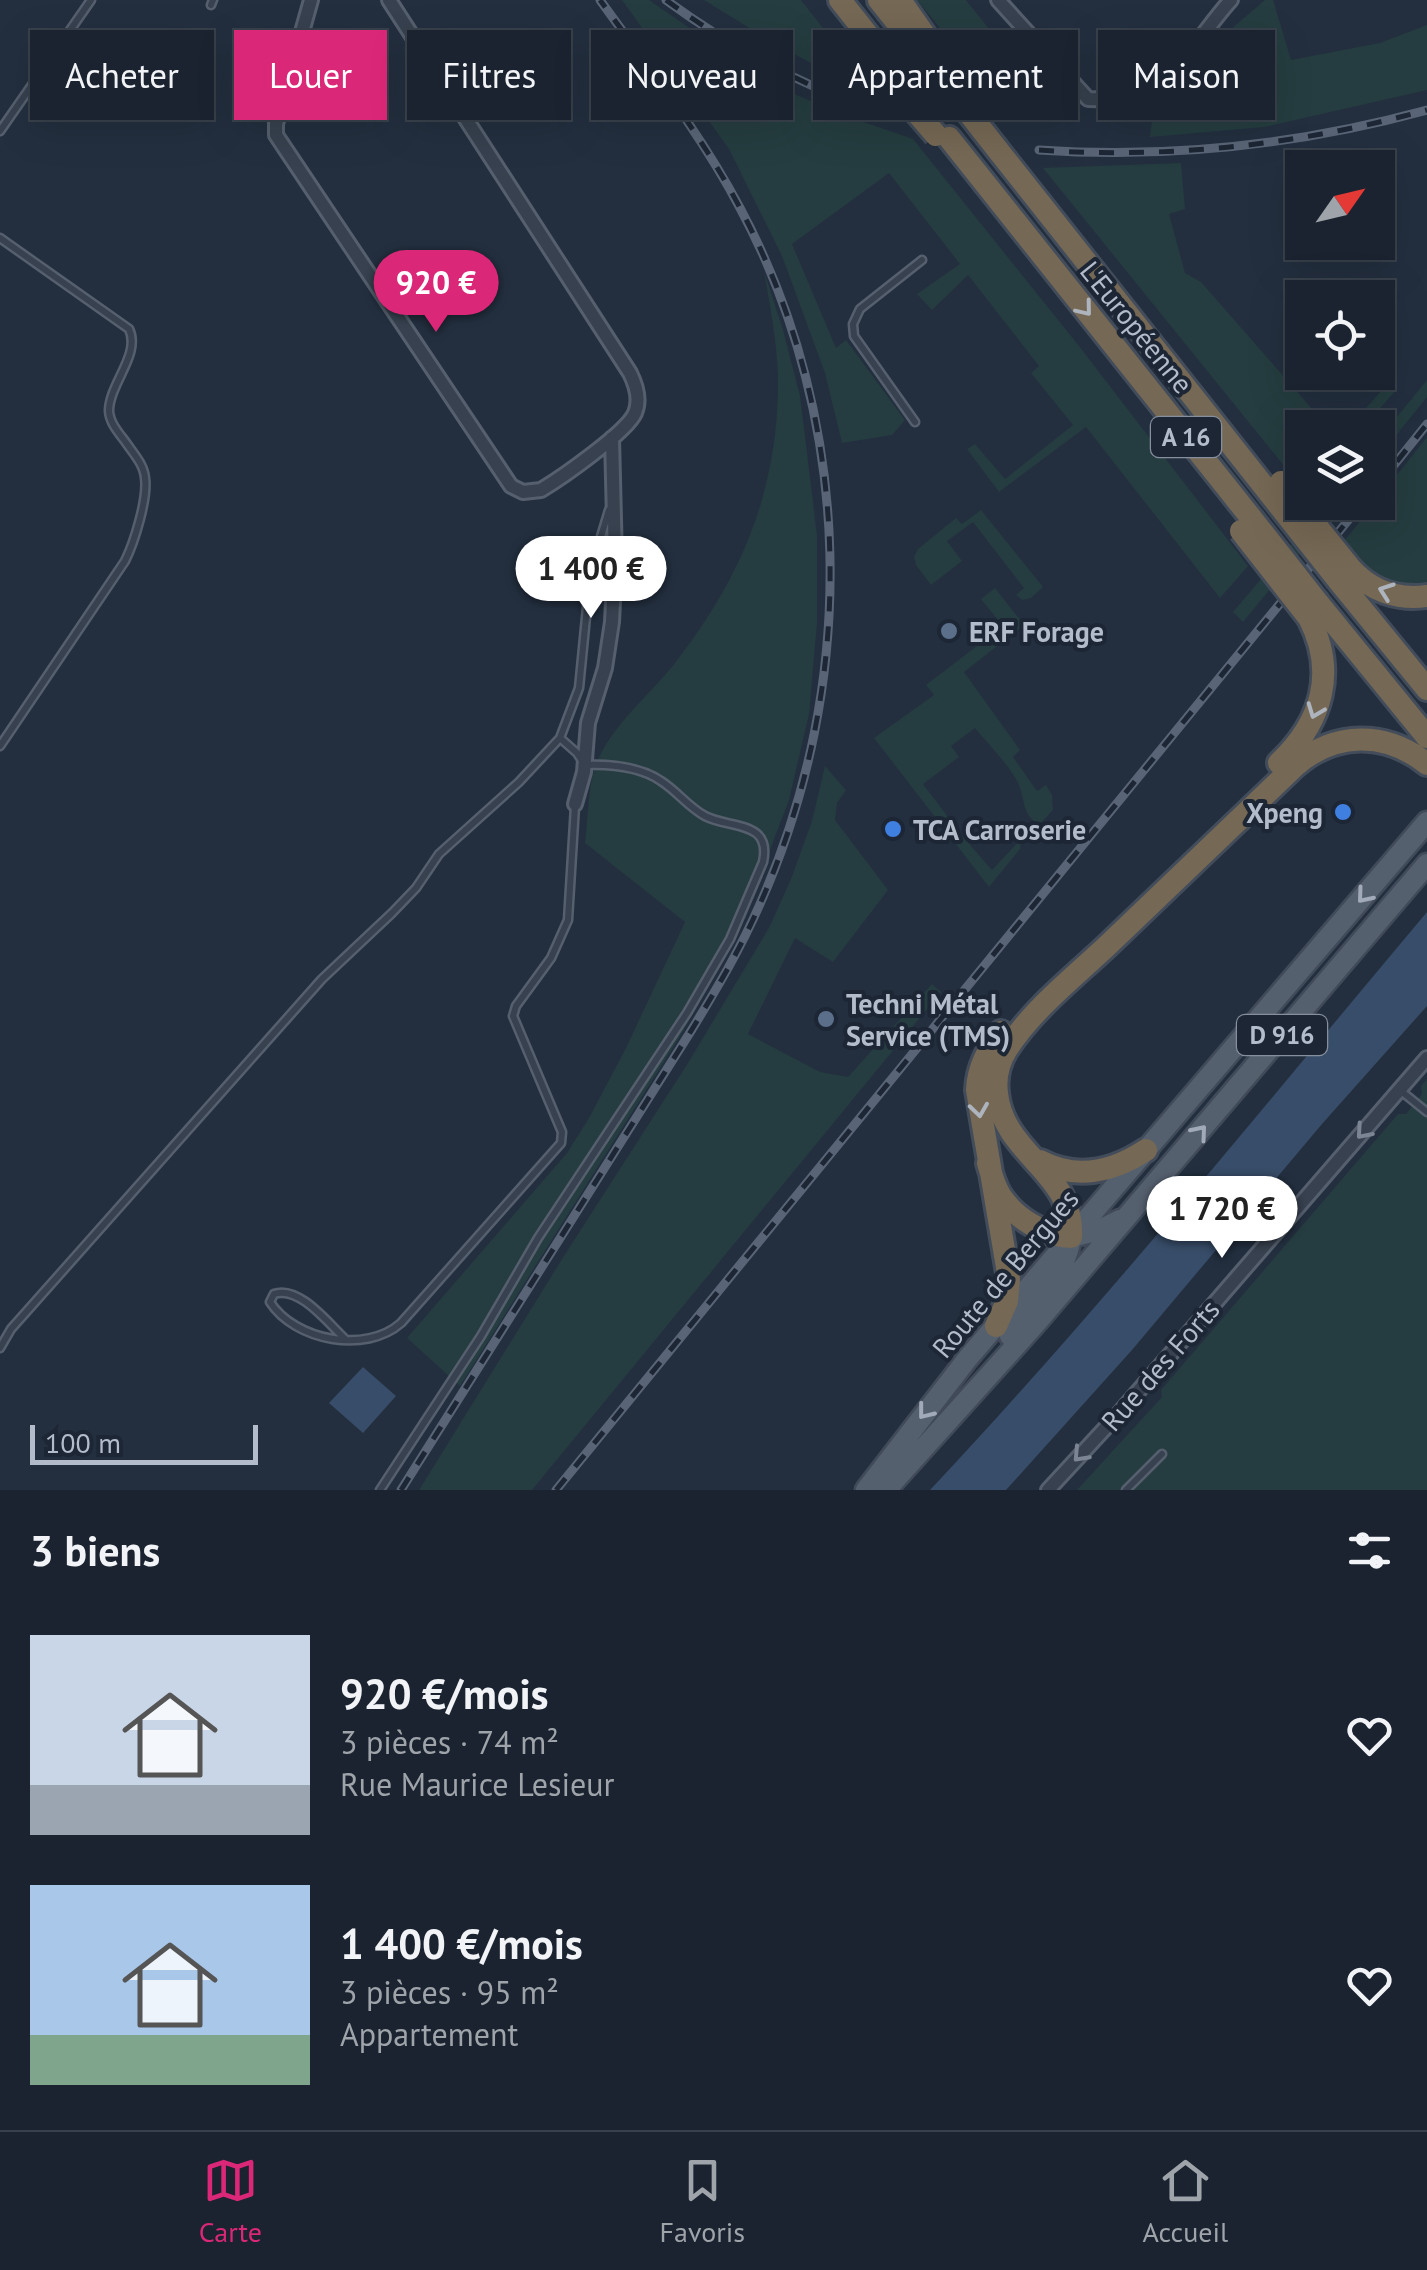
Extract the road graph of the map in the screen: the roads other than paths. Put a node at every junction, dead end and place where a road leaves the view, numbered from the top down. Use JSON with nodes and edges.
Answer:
{"nodes":[{"id":1,"x":91,"y":0,"type":"edge"},
{"id":2,"x":311,"y":0,"type":"edge"},
{"id":3,"x":390,"y":0,"type":"edge"},
{"id":4,"x":821,"y":0,"type":"edge"},
{"id":5,"x":840,"y":0,"type":"edge"},
{"id":6,"x":879,"y":0,"type":"edge"},
{"id":7,"x":900,"y":0,"type":"edge"},
{"id":8,"x":998,"y":0,"type":"edge"},
{"id":9,"x":1231,"y":0,"type":"edge"},
{"id":10,"x":848,"y":30,"type":"edge"},
{"id":11,"x":862,"y":30,"type":"edge"},
{"id":12,"x":905,"y":30,"type":"edge"},
{"id":13,"x":920,"y":30,"type":"edge"},
{"id":14,"x":929,"y":120,"type":"edge"},
{"id":15,"x":980,"y":120,"type":"edge"},
{"id":16,"x":0,"y":131,"type":"edge"},
{"id":17,"x":0,"y":238,"type":"edge"},
{"id":18,"x":922,"y":260,"type":"dead end"},
{"id":19,"x":915,"y":422,"type":"dead end"},
{"id":20,"x":612,"y":438,"type":"junction"},
{"id":21,"x":615,"y":497,"type":"junction"},
{"id":22,"x":1345,"y":574,"type":"junction"},
{"id":23,"x":1427,"y":596,"type":"edge"},
{"id":24,"x":1313,"y":610,"type":"junction"},
{"id":25,"x":1427,"y":689,"type":"edge"},
{"id":26,"x":1427,"y":736,"type":"edge"},
{"id":27,"x":560,"y":738,"type":"junction"},
{"id":28,"x":0,"y":746,"type":"edge"},
{"id":29,"x":585,"y":764,"type":"junction"},
{"id":30,"x":1427,"y":764,"type":"edge"},
{"id":31,"x":575,"y":804,"type":"joint"},
{"id":32,"x":1427,"y":822,"type":"edge"},
{"id":33,"x":1427,"y":864,"type":"edge"},
{"id":34,"x":1427,"y":1058,"type":"edge"},
{"id":35,"x":1400,"y":1090,"type":"junction"},
{"id":36,"x":1427,"y":1112,"type":"edge"},
{"id":37,"x":1024,"y":1150,"type":"junction"},
{"id":38,"x":1146,"y":1150,"type":"junction"},
{"id":39,"x":988,"y":1163,"type":"junction"},
{"id":40,"x":1137,"y":1206,"type":"junction"},
{"id":41,"x":1071,"y":1237,"type":"junction"},
{"id":42,"x":996,"y":1326,"type":"junction"},
{"id":43,"x":345,"y":1339,"type":"junction"},
{"id":44,"x":0,"y":1348,"type":"edge"},
{"id":45,"x":954,"y":1416,"type":"junction"},
{"id":46,"x":1162,"y":1454,"type":"dead end"},
{"id":47,"x":380,"y":1490,"type":"edge"},
{"id":48,"x":866,"y":1490,"type":"edge"},
{"id":49,"x":886,"y":1490,"type":"edge"},
{"id":50,"x":1048,"y":1490,"type":"edge"},
{"id":51,"x":1126,"y":1490,"type":"edge"}],
"edges":[{"from":1,"to":16,"type":"lane"},
{"from":2,"to":20,"type":"street"},
{"from":3,"to":20,"type":"street"},
{"from":4,"to":10,"type":"highway"},
{"from":5,"to":11,"type":"highway"},
{"from":6,"to":12,"type":"highway","name":"L'Européenne","number":"A 16"},
{"from":7,"to":13,"type":"highway"},
{"from":8,"to":9,"type":"street"},
{"from":14,"to":24,"type":"highway","name":"L'Européenne","number":"A 16","one_way":true,"bridge":true},
{"from":15,"to":22,"type":"highway","name":"L'Européenne","number":"A 16","bridge":true},
{"from":17,"to":28,"type":"lane"},
{"from":18,"to":19,"type":"lane"},
{"from":20,"to":21,"type":"street"},
{"from":21,"to":27,"type":"lane"},
{"from":21,"to":29,"type":"street"},
{"from":23,"to":22,"type":"highway","one_way":true},
{"from":22,"to":25,"type":"highway","name":"L'Européenne","number":"A 16"},
{"from":24,"to":26,"type":"highway","name":"L'Européenne","number":"A 16"},
{"from":24,"to":39,"type":"highway","one_way":true},
{"from":27,"to":29,"type":"lane"},
{"from":27,"to":44,"type":"lane"},
{"from":29,"to":31,"type":"street"},
{"from":29,"to":47,"type":"lane"},
{"from":30,"to":37,"type":"highway"},
{"from":31,"to":43,"type":"lane"},
{"from":32,"to":38,"type":"main road","name":"Route de Bergues","number":"D 916","one_way":true},
{"from":40,"to":33,"type":"main road","name":"Route de Bergues","number":"D 916","one_way":true},
{"from":34,"to":35,"type":"street","name":"Rue des Forts"},
{"from":35,"to":36,"type":"lane"},
{"from":35,"to":50,"type":"street","name":"Rue des Forts","one_way":true},
{"from":37,"to":38,"type":"highway"},
{"from":37,"to":41,"type":"highway"},
{"from":38,"to":41,"type":"main road","name":"Route de Bergues","number":"D 916"},
{"from":39,"to":41,"type":"highway"},
{"from":39,"to":42,"type":"highway"},
{"from":40,"to":41,"type":"main road"},
{"from":40,"to":45,"type":"main road","name":"Route de Bergues","number":"D 916"},
{"from":41,"to":42,"type":"main road","name":"Route de Bergues","number":"D 916"},
{"from":41,"to":45,"type":"main road"},
{"from":42,"to":48,"type":"main road","name":"Route de Bergues","number":"D 916","one_way":true},
{"from":43,"to":43,"type":"lane"},
{"from":45,"to":49,"type":"main road","name":"Route de Bergues","number":"D 916"},
{"from":46,"to":51,"type":"lane"}]}
